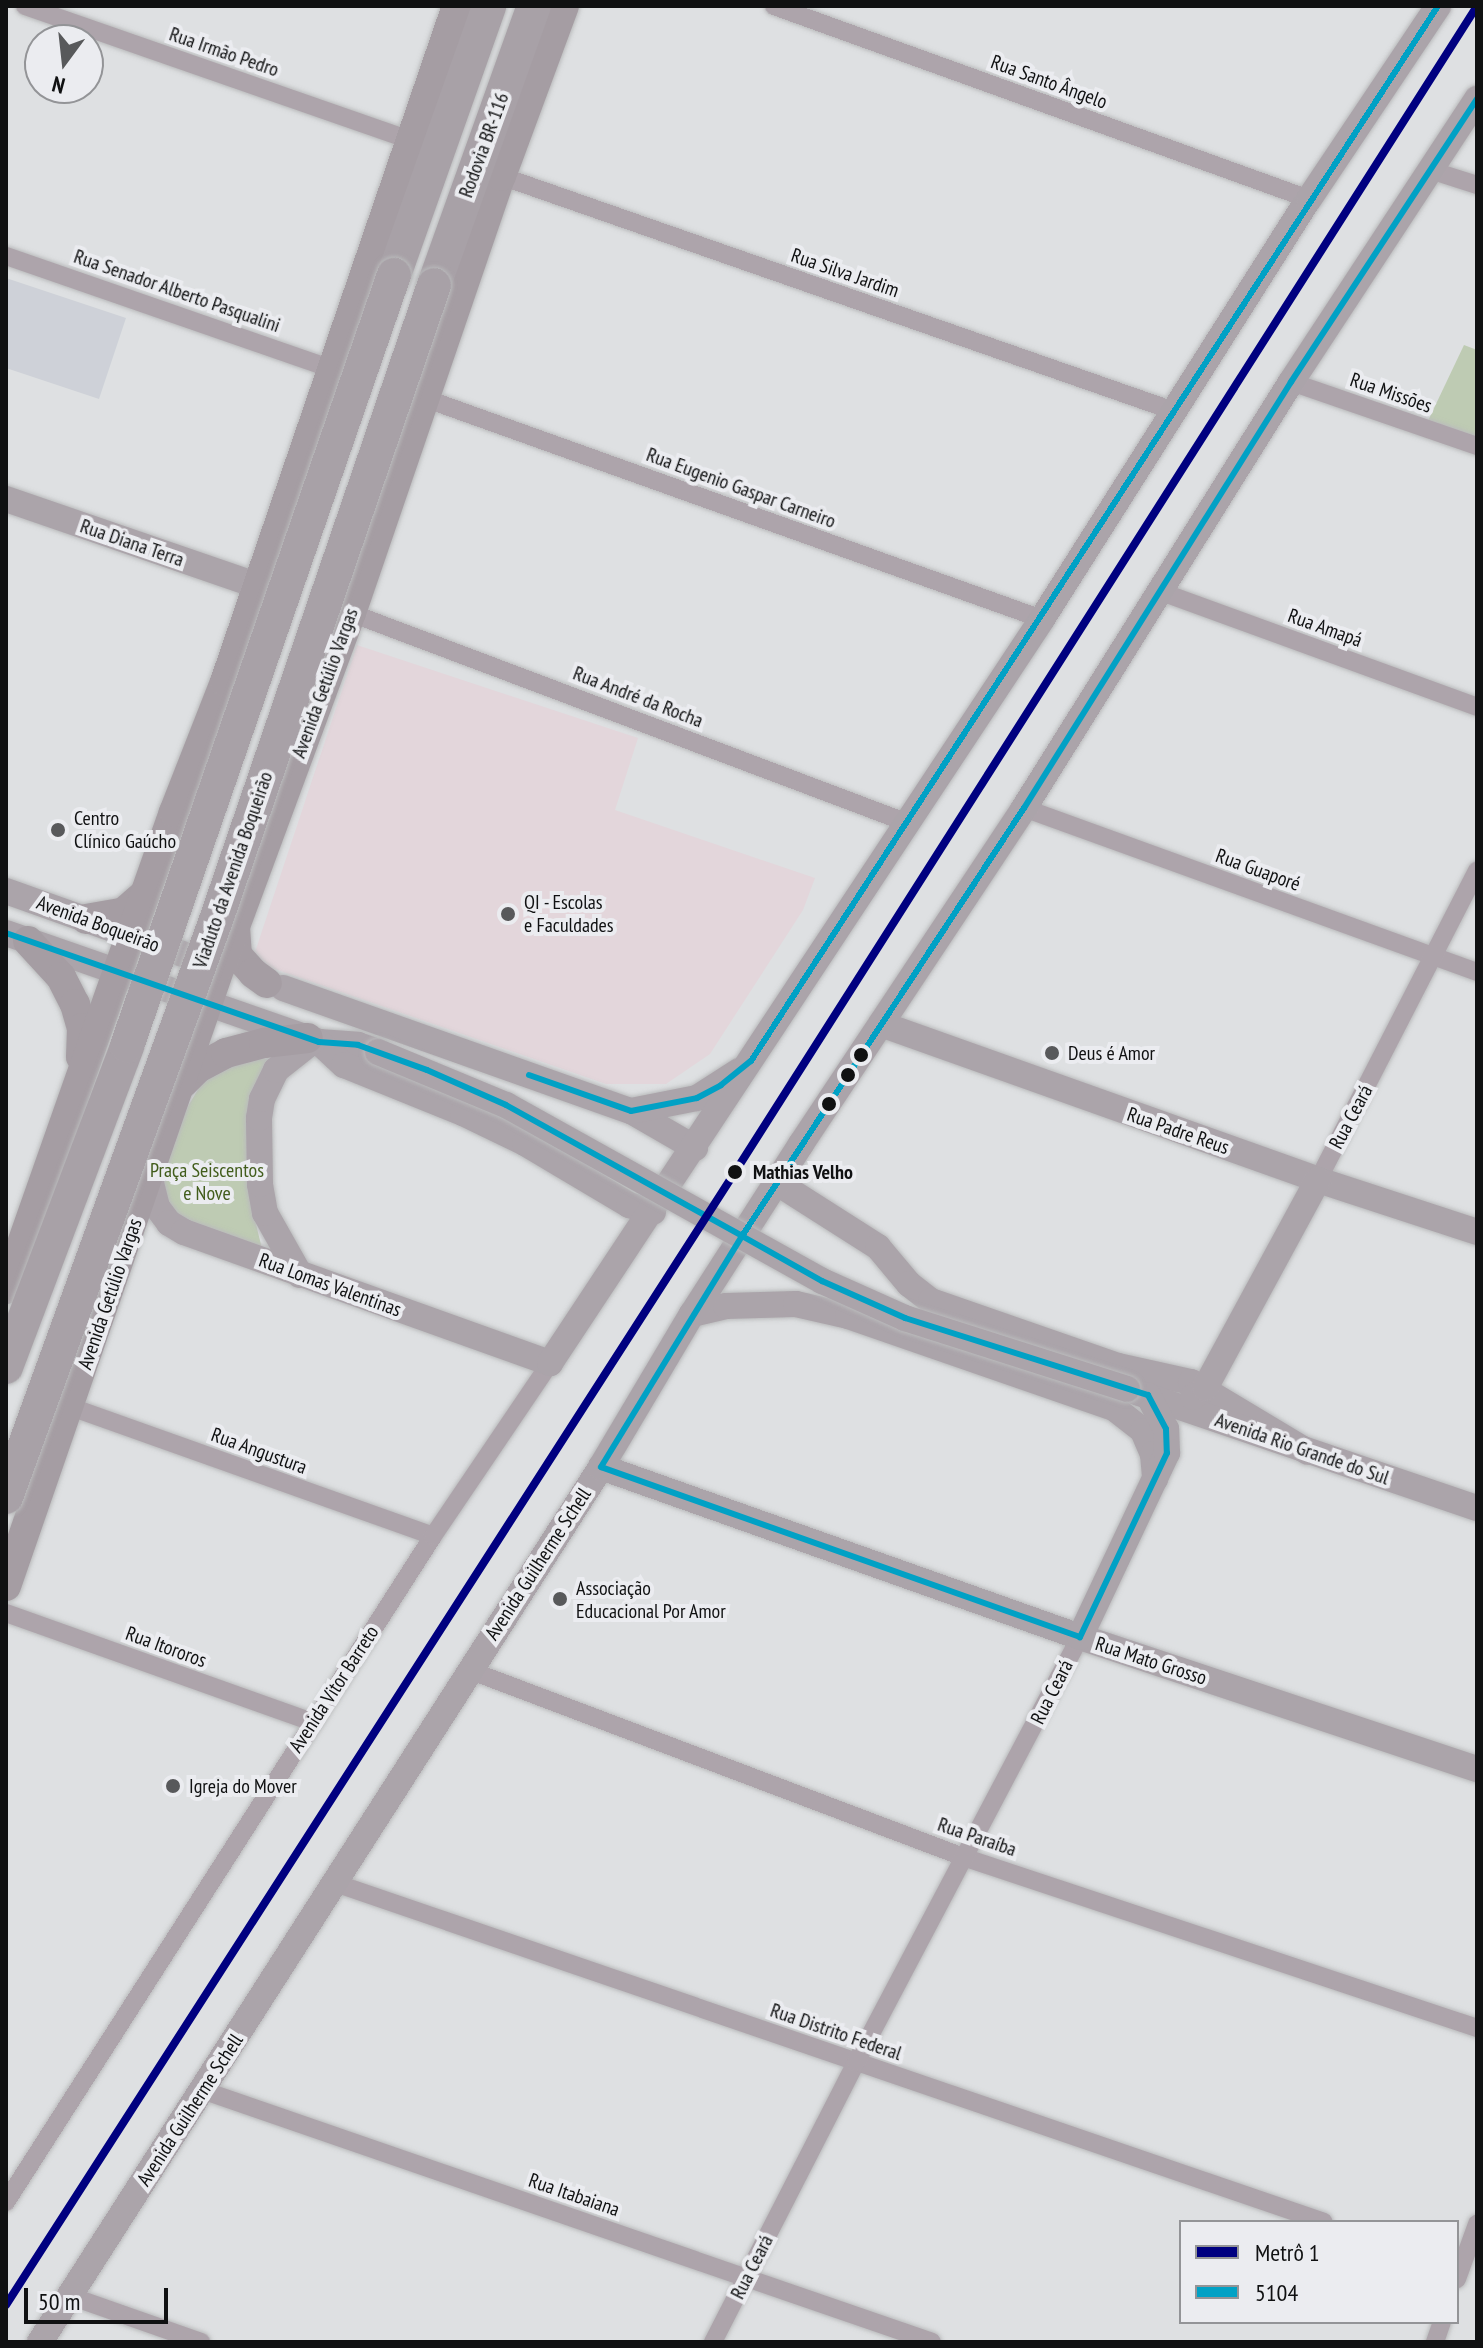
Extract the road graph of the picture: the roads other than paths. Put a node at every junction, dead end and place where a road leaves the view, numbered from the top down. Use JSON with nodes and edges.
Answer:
{"nodes":[{"id":1,"x":25,"y":6,"type":"edge"},
{"id":2,"x":457,"y":6,"type":"edge"},
{"id":3,"x":489,"y":6,"type":"edge"},
{"id":4,"x":534,"y":6,"type":"edge"},
{"id":5,"x":564,"y":6,"type":"edge"},
{"id":6,"x":774,"y":6,"type":"edge"},
{"id":7,"x":1438,"y":6,"type":"edge"},
{"id":8,"x":1477,"y":99,"type":"edge"},
{"id":9,"x":409,"y":140,"type":"junction"},
{"id":10,"x":1430,"y":170,"type":"junction"},
{"id":11,"x":501,"y":176,"type":"junction"},
{"id":12,"x":1477,"y":185,"type":"edge"},
{"id":13,"x":1309,"y":199,"type":"junction"},
{"id":14,"x":6,"y":256,"type":"edge"},
{"id":15,"x":434,"y":285,"type":"joint"},
{"id":16,"x":333,"y":369,"type":"junction"},
{"id":17,"x":1291,"y":382,"type":"junction"},
{"id":18,"x":424,"y":398,"type":"junction"},
{"id":19,"x":1174,"y":411,"type":"junction"},
{"id":20,"x":1477,"y":446,"type":"edge"},
{"id":21,"x":6,"y":499,"type":"edge"},
{"id":22,"x":258,"y":586,"type":"junction"},
{"id":23,"x":1159,"y":591,"type":"junction"},
{"id":24,"x":351,"y":613,"type":"junction"},
{"id":25,"x":1042,"y":619,"type":"junction"},
{"id":26,"x":1477,"y":707,"type":"edge"},
{"id":27,"x":1024,"y":808,"type":"junction"},
{"id":28,"x":174,"y":812,"type":"junction"},
{"id":29,"x":908,"y":823,"type":"junction"},
{"id":30,"x":264,"y":845,"type":"junction"},
{"id":31,"x":1477,"y":871,"type":"edge"},
{"id":32,"x":6,"y":891,"type":"edge"},
{"id":33,"x":145,"y":894,"type":"junction"},
{"id":34,"x":86,"y":919,"type":"junction"},
{"id":35,"x":235,"y":925,"type":"junction"},
{"id":36,"x":130,"y":935,"type":"junction"},
{"id":37,"x":17,"y":937,"type":"edge"},
{"id":38,"x":1434,"y":957,"type":"junction"},
{"id":39,"x":220,"y":967,"type":"junction"},
{"id":40,"x":1477,"y":972,"type":"edge"},
{"id":41,"x":117,"y":973,"type":"junction"},
{"id":42,"x":275,"y":986,"type":"junction"},
{"id":43,"x":208,"y":1005,"type":"junction"},
{"id":44,"x":881,"y":1024,"type":"junction"},
{"id":45,"x":314,"y":1040,"type":"junction"},
{"id":46,"x":368,"y":1049,"type":"junction"},
{"id":47,"x":751,"y":1061,"type":"junction"},
{"id":48,"x":179,"y":1088,"type":"junction"},
{"id":49,"x":76,"y":1090,"type":"junction"},
{"id":50,"x":631,"y":1111,"type":"junction"},
{"id":51,"x":166,"y":1124,"type":"junction"},
{"id":52,"x":695,"y":1148,"type":"junction"},
{"id":53,"x":153,"y":1166,"type":"junction"},
{"id":54,"x":1318,"y":1180,"type":"junction"},
{"id":55,"x":776,"y":1182,"type":"junction"},
{"id":56,"x":642,"y":1213,"type":"junction"},
{"id":57,"x":1477,"y":1232,"type":"edge"},
{"id":58,"x":300,"y":1275,"type":"junction"},
{"id":59,"x":6,"y":1289,"type":"edge"},
{"id":60,"x":692,"y":1314,"type":"junction"},
{"id":61,"x":550,"y":1363,"type":"junction"},
{"id":62,"x":6,"y":1367,"type":"edge"},
{"id":63,"x":1205,"y":1388,"type":"junction"},
{"id":64,"x":1137,"y":1392,"type":"junction"},
{"id":65,"x":71,"y":1407,"type":"junction"},
{"id":66,"x":1308,"y":1452,"type":"junction"},
{"id":67,"x":601,"y":1467,"type":"junction"},
{"id":68,"x":1155,"y":1479,"type":"junction"},
{"id":69,"x":6,"y":1497,"type":"edge"},
{"id":70,"x":1477,"y":1508,"type":"edge"},
{"id":71,"x":433,"y":1536,"type":"junction"},
{"id":72,"x":6,"y":1586,"type":"edge"},
{"id":73,"x":6,"y":1613,"type":"edge"},
{"id":74,"x":1080,"y":1637,"type":"junction"},
{"id":75,"x":469,"y":1670,"type":"junction"},
{"id":76,"x":312,"y":1722,"type":"junction"},
{"id":77,"x":1477,"y":1769,"type":"edge"},
{"id":78,"x":966,"y":1858,"type":"junction"},
{"id":79,"x":335,"y":1883,"type":"junction"},
{"id":80,"x":1477,"y":2028,"type":"edge"},
{"id":81,"x":856,"y":2062,"type":"junction"},
{"id":82,"x":202,"y":2090,"type":"junction"},
{"id":83,"x":6,"y":2202,"type":"edge"},
{"id":84,"x":1318,"y":2220,"type":"edge"},
{"id":85,"x":1477,"y":2224,"type":"edge"},
{"id":86,"x":1463,"y":2272,"type":"edge"},
{"id":87,"x":746,"y":2278,"type":"junction"},
{"id":88,"x":70,"y":2296,"type":"junction"},
{"id":89,"x":40,"y":2342,"type":"edge"},
{"id":90,"x":201,"y":2342,"type":"edge"},
{"id":91,"x":713,"y":2342,"type":"edge"},
{"id":92,"x":932,"y":2342,"type":"edge"}],
"edges":[{"from":1,"to":9,"type":"street","name":"Rua Irmão Pedro"},
{"from":2,"to":9,"type":"main road"},
{"from":3,"to":62,"type":"highway","name":"Rodovia BR-116","bridge":true},
{"from":4,"to":15,"type":"highway","name":"Rodovia BR-116"},
{"from":5,"to":11,"type":"main road","name":"Avenida Getúlio Vargas"},
{"from":6,"to":13,"type":"street","name":"Rua Santo Ângelo"},
{"from":7,"to":13,"type":"main road"},
{"from":8,"to":10,"type":"main road","name":"Avenida Guilherme Schell"},
{"from":9,"to":16,"type":"main road"},
{"from":10,"to":12,"type":"street"},
{"from":10,"to":17,"type":"main road","name":"Avenida Guilherme Schell"},
{"from":11,"to":18,"type":"main road","name":"Avenida Getúlio Vargas"},
{"from":11,"to":19,"type":"street","name":"Rua Silva Jardim"},
{"from":13,"to":19,"type":"main road"},
{"from":14,"to":16,"type":"street","name":"Rua Senador Alberto Pasqualini"},
{"from":15,"to":69,"type":"highway","name":"Viaduto da Avenida Boqueirão","bridge":true},
{"from":16,"to":22,"type":"main road"},
{"from":17,"to":20,"type":"street","name":"Rua Missões"},
{"from":17,"to":23,"type":"main road","name":"Avenida Guilherme Schell"},
{"from":18,"to":24,"type":"main road","name":"Avenida Getúlio Vargas"},
{"from":18,"to":25,"type":"street","name":"Rua Eugenio Gaspar Carneiro"},
{"from":19,"to":25,"type":"main road"},
{"from":21,"to":22,"type":"main road","name":"Rua Diana Terra"},
{"from":22,"to":28,"type":"main road"},
{"from":23,"to":26,"type":"street","name":"Rua Amapá"},
{"from":23,"to":27,"type":"main road","name":"Avenida Guilherme Schell"},
{"from":24,"to":29,"type":"street","name":"Rua André da Rocha"},
{"from":24,"to":30,"type":"main road","name":"Avenida Getúlio Vargas"},
{"from":25,"to":29,"type":"main road"},
{"from":27,"to":38,"type":"street","name":"Rua Guaporé"},
{"from":27,"to":44,"type":"main road","name":"Avenida Guilherme Schell"},
{"from":28,"to":30,"type":"main road"},
{"from":28,"to":33,"type":"main road"},
{"from":29,"to":47,"type":"main road"},
{"from":30,"to":35,"type":"main road","name":"Avenida Getúlio Vargas"},
{"from":31,"to":38,"type":"street","name":"Rua Ceará"},
{"from":32,"to":34,"type":"main road","name":"Avenida Boqueirão"},
{"from":33,"to":34,"type":"main road"},
{"from":33,"to":36,"type":"main road"},
{"from":34,"to":36,"type":"main road","name":"Avenida Boqueirão"},
{"from":35,"to":39,"type":"main road","name":"Avenida Getúlio Vargas"},
{"from":35,"to":42,"type":"main road"},
{"from":36,"to":39,"type":"main road","name":"Avenida Boqueirão"},
{"from":36,"to":41,"type":"main road"},
{"from":37,"to":41,"type":"main road","name":"Avenida Boqueirão"},
{"from":37,"to":49,"type":"main road"},
{"from":38,"to":40,"type":"street","name":"Rua Guaporé"},
{"from":38,"to":54,"type":"street","name":"Rua Ceará"},
{"from":39,"to":42,"type":"main road","name":"Avenida Boqueirão"},
{"from":39,"to":43,"type":"main road","name":"Avenida Getúlio Vargas"},
{"from":41,"to":43,"type":"main road","name":"Avenida Boqueirão"},
{"from":41,"to":49,"type":"main road"},
{"from":42,"to":46,"type":"main road","name":"Avenida Boqueirão"},
{"from":42,"to":50,"type":"main road"},
{"from":43,"to":45,"type":"main road","name":"Avenida Boqueirão"},
{"from":43,"to":48,"type":"main road","name":"Avenida Getúlio Vargas"},
{"from":44,"to":54,"type":"main road","name":"Rua Padre Reus"},
{"from":44,"to":55,"type":"main road","name":"Avenida Guilherme Schell"},
{"from":45,"to":46,"type":"main road","name":"Avenida Boqueirão"},
{"from":45,"to":48,"type":"main road"},
{"from":45,"to":56,"type":"main road"},
{"from":45,"to":58,"type":"main road"},
{"from":46,"to":64,"type":"main road","name":"Avenida Boqueirão","bridge":true},
{"from":47,"to":50,"type":"main road"},
{"from":47,"to":52,"type":"main road"},
{"from":48,"to":51,"type":"main road","name":"Avenida Getúlio Vargas"},
{"from":49,"to":51,"type":"main road"},
{"from":49,"to":59,"type":"main road"},
{"from":50,"to":52,"type":"main road"},
{"from":51,"to":53,"type":"main road","name":"Avenida Getúlio Vargas"},
{"from":52,"to":56,"type":"main road","name":"Avenida Vitor Barreto"},
{"from":53,"to":58,"type":"main road","name":"Rua Lomas Valentinas"},
{"from":53,"to":65,"type":"main road","name":"Avenida Getúlio Vargas"},
{"from":54,"to":57,"type":"main road","name":"Rua Padre Reus"},
{"from":54,"to":63,"type":"main road","name":"Rua Ceará"},
{"from":55,"to":60,"type":"main road","name":"Avenida Guilherme Schell"},
{"from":55,"to":63,"type":"main road"},
{"from":56,"to":61,"type":"main road","name":"Avenida Vitor Barreto"},
{"from":58,"to":61,"type":"main road","name":"Rua Lomas Valentinas"},
{"from":60,"to":67,"type":"main road","name":"Avenida Guilherme Schell"},
{"from":60,"to":68,"type":"main road"},
{"from":61,"to":71,"type":"street","name":"Avenida Vitor Barreto"},
{"from":63,"to":64,"type":"main road"},
{"from":63,"to":66,"type":"main road"},
{"from":64,"to":66,"type":"main road","name":"Avenida Rio Grande do Sul"},
{"from":64,"to":68,"type":"main road","name":"Rua Ceará"},
{"from":65,"to":71,"type":"street","name":"Rua Angustura"},
{"from":65,"to":72,"type":"main road","name":"Avenida Getúlio Vargas"},
{"from":66,"to":70,"type":"main road","name":"Avenida Rio Grande do Sul"},
{"from":67,"to":74,"type":"main road","name":"Rua Mato Grosso"},
{"from":67,"to":75,"type":"main road","name":"Avenida Guilherme Schell"},
{"from":68,"to":74,"type":"main road","name":"Rua Ceará"},
{"from":71,"to":76,"type":"street","name":"Avenida Vitor Barreto"},
{"from":73,"to":76,"type":"street","name":"Rua Itororos"},
{"from":74,"to":77,"type":"main road","name":"Rua Mato Grosso"},
{"from":74,"to":78,"type":"street","name":"Rua Ceará"},
{"from":75,"to":78,"type":"street","name":"Rua Paraíba"},
{"from":75,"to":79,"type":"main road","name":"Avenida Guilherme Schell"},
{"from":76,"to":83,"type":"street","name":"Avenida Vitor Barreto"},
{"from":78,"to":80,"type":"street","name":"Rua Paraíba"},
{"from":78,"to":81,"type":"street","name":"Rua Ceará"},
{"from":79,"to":81,"type":"street","name":"Rua Distrito Federal"},
{"from":79,"to":82,"type":"main road","name":"Avenida Guilherme Schell"},
{"from":81,"to":84,"type":"street","name":"Rua Distrito Federal"},
{"from":81,"to":87,"type":"street","name":"Rua Ceará"},
{"from":82,"to":87,"type":"street","name":"Rua Itabaiana"},
{"from":82,"to":88,"type":"main road","name":"Avenida Guilherme Schell"},
{"from":85,"to":86,"type":"street"},
{"from":87,"to":91,"type":"street","name":"Rua Ceará"},
{"from":87,"to":92,"type":"street","name":"Rua Itabaiana"},
{"from":88,"to":89,"type":"main road","name":"Avenida Guilherme Schell"},
{"from":88,"to":90,"type":"street"}]}
